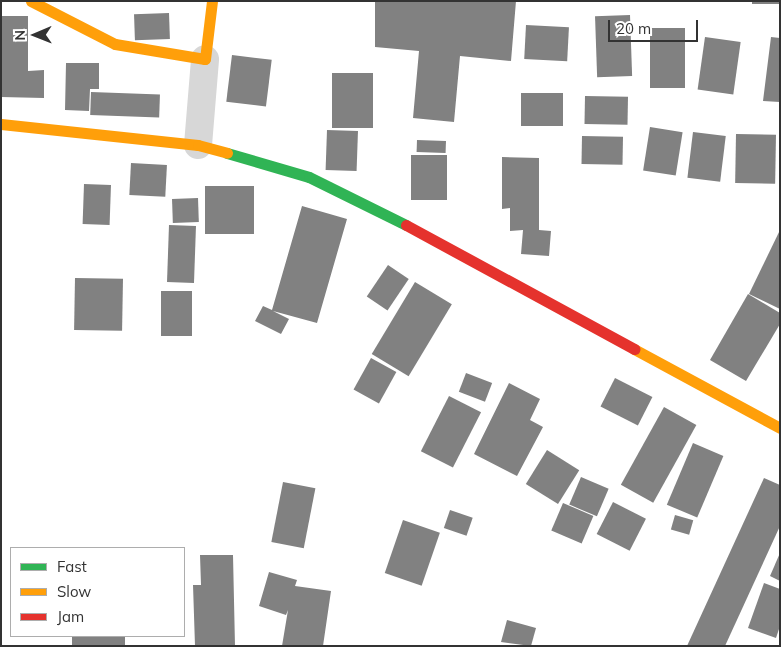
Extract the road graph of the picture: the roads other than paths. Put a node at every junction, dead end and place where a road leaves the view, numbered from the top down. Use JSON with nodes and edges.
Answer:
{"nodes":[{"id":1,"x":31,"y":1,"type":"edge"},
{"id":2,"x":212,"y":1,"type":"edge"},
{"id":3,"x":205,"y":59,"type":"junction"},
{"id":4,"x":1,"y":124,"type":"edge"},
{"id":5,"x":198,"y":145,"type":"junction"},
{"id":6,"x":780,"y":428,"type":"edge"}],
"edges":[{"from":1,"to":3,"type":"street"},
{"from":2,"to":3,"type":"street"},
{"from":3,"to":5,"type":"street"},
{"from":4,"to":5,"type":"street"},
{"from":5,"to":6,"type":"street"}]}
